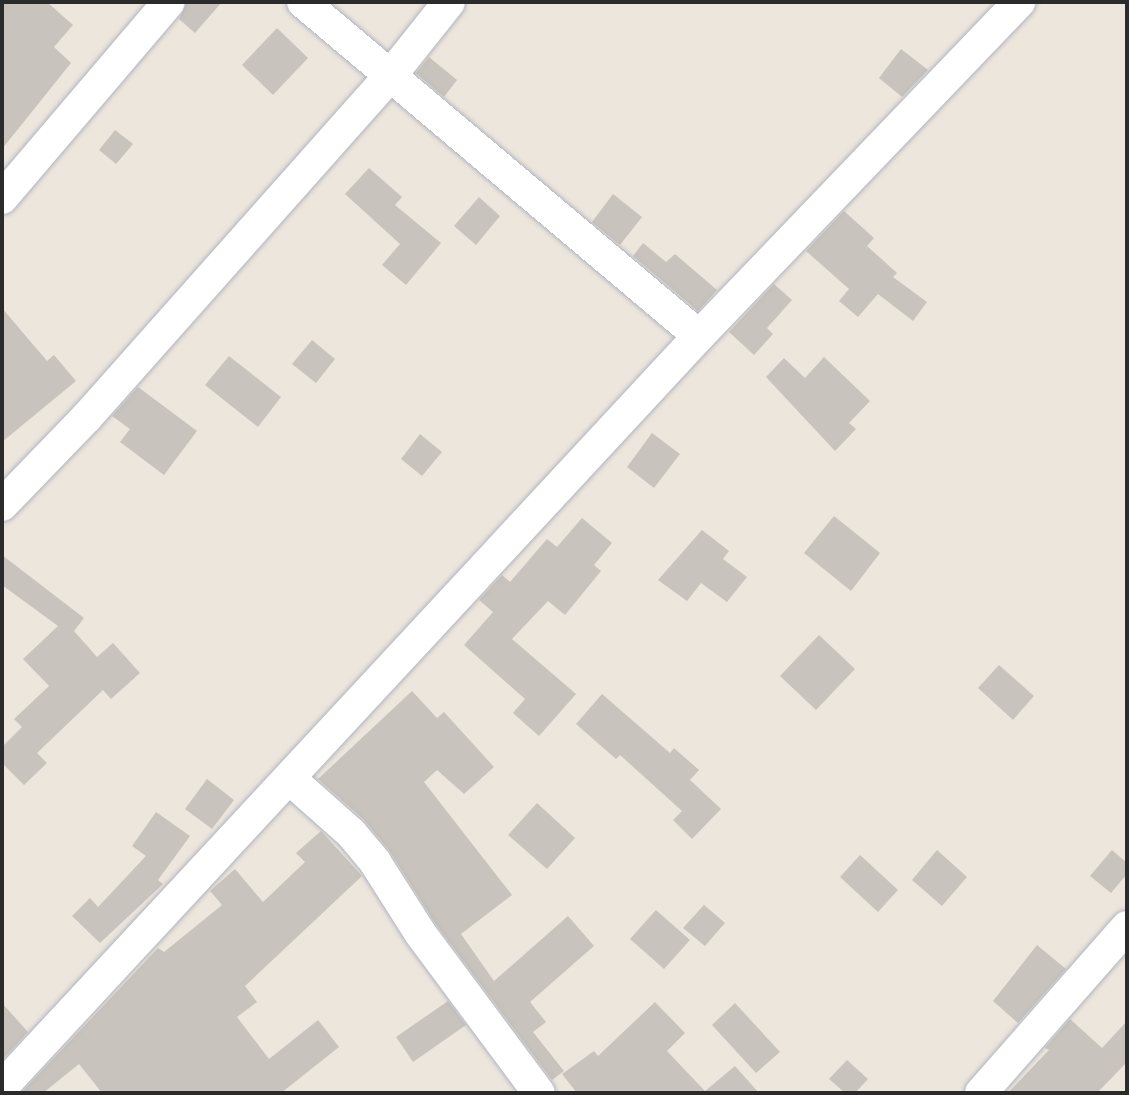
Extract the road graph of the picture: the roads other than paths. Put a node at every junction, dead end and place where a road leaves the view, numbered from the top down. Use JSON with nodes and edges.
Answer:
{"nodes":[{"id":1,"x":169,"y":2,"type":"edge"},
{"id":2,"x":303,"y":2,"type":"edge"},
{"id":3,"x":449,"y":2,"type":"edge"},
{"id":4,"x":1019,"y":2,"type":"edge"},
{"id":5,"x":391,"y":75,"type":"junction"},
{"id":6,"x":2,"y":198,"type":"edge"},
{"id":7,"x":699,"y":336,"type":"junction"},
{"id":8,"x":2,"y":505,"type":"edge"},
{"id":9,"x":289,"y":778,"type":"junction"},
{"id":10,"x":1127,"y":927,"type":"edge"},
{"id":11,"x":2,"y":1087,"type":"edge"},
{"id":12,"x":539,"y":1093,"type":"edge"},
{"id":13,"x":981,"y":1093,"type":"edge"}],
"edges":[{"from":1,"to":6,"type":"street"},
{"from":2,"to":5,"type":"street"},
{"from":3,"to":5,"type":"street"},
{"from":4,"to":7,"type":"street"},
{"from":5,"to":7,"type":"street"},
{"from":5,"to":8,"type":"street"},
{"from":7,"to":9,"type":"street"},
{"from":9,"to":11,"type":"street"},
{"from":9,"to":12,"type":"street"},
{"from":10,"to":13,"type":"street"}]}
